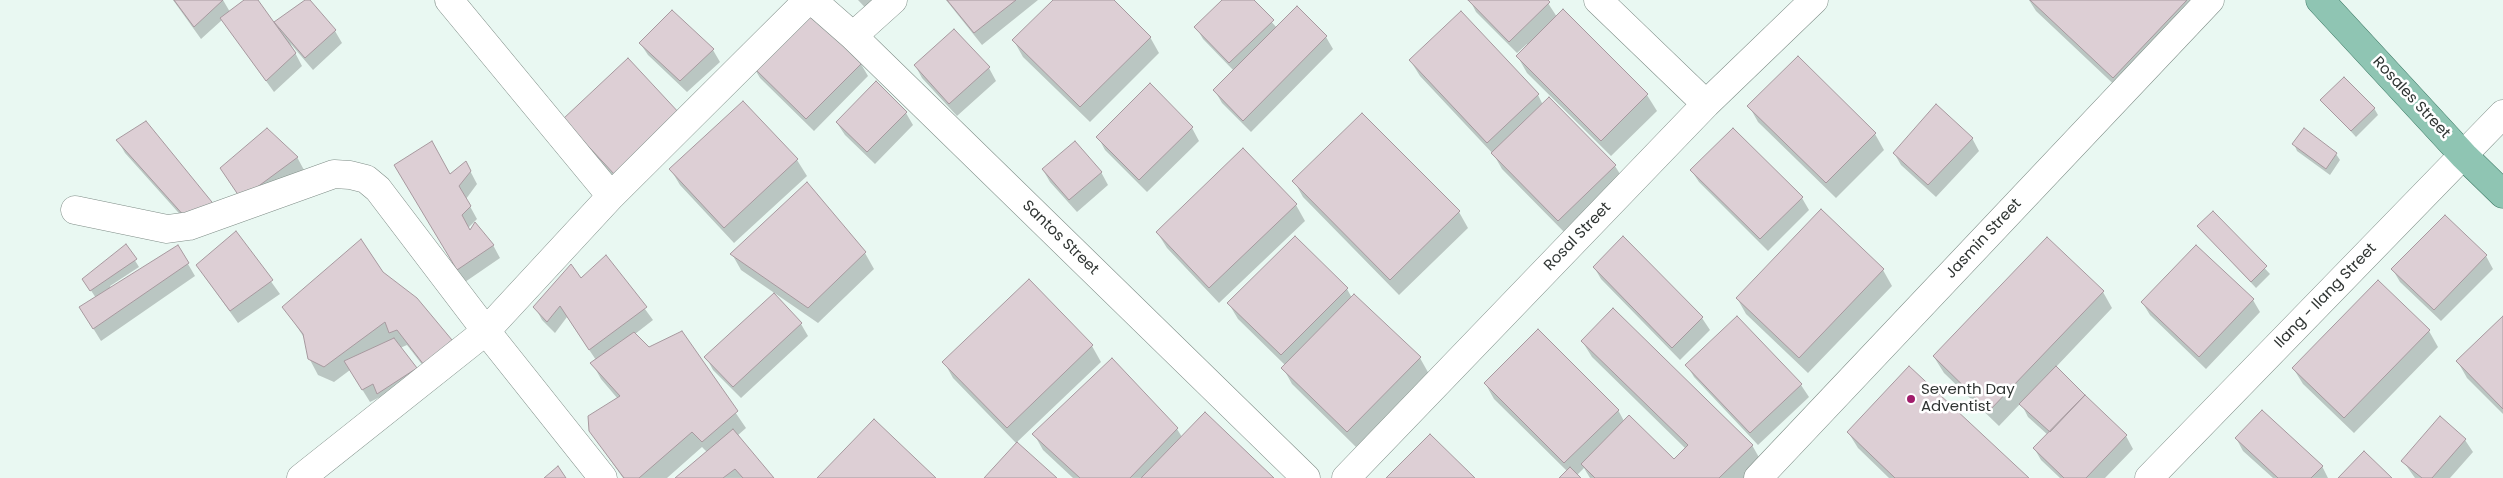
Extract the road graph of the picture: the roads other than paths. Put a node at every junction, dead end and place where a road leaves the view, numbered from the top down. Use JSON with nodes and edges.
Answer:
{"nodes":[{"id":1,"x":450,"y":0,"type":"edge"},
{"id":2,"x":810,"y":0,"type":"edge"},
{"id":3,"x":893,"y":0,"type":"edge"},
{"id":4,"x":1598,"y":0,"type":"edge"},
{"id":5,"x":1814,"y":0,"type":"edge"},
{"id":6,"x":2210,"y":0,"type":"edge"},
{"id":7,"x":2320,"y":0,"type":"edge"},
{"id":8,"x":853,"y":36,"type":"junction"},
{"id":9,"x":1706,"y":104,"type":"junction"},
{"id":10,"x":2503,"y":114,"type":"edge"},
{"id":11,"x":2464,"y":156,"type":"junction"},
{"id":12,"x":2503,"y":194,"type":"edge"},
{"id":13,"x":610,"y":196,"type":"junction"},
{"id":14,"x":74,"y":210,"type":"dead end"},
{"id":15,"x":486,"y":331,"type":"junction"},
{"id":16,"x":301,"y":478,"type":"edge"},
{"id":17,"x":603,"y":478,"type":"edge"},
{"id":18,"x":1306,"y":478,"type":"edge"},
{"id":19,"x":1346,"y":478,"type":"edge"},
{"id":20,"x":1758,"y":478,"type":"edge"},
{"id":21,"x":2149,"y":478,"type":"edge"}],
"edges":[{"from":1,"to":13,"type":"street"},
{"from":2,"to":8,"type":"street","name":"Santos Street"},
{"from":2,"to":13,"type":"street"},
{"from":3,"to":8,"type":"street"},
{"from":4,"to":9,"type":"street"},
{"from":5,"to":9,"type":"street","name":"Rosal Street"},
{"from":6,"to":20,"type":"street","name":"Jasmin Street"},
{"from":7,"to":11,"type":"main road","name":"Rosales Street"},
{"from":8,"to":18,"type":"street","name":"Santos Street"},
{"from":9,"to":19,"type":"street","name":"Rosal Street"},
{"from":10,"to":11,"type":"street","name":"Ilang - Ilang Street"},
{"from":11,"to":12,"type":"main road","name":"Rosales Street"},
{"from":11,"to":21,"type":"street","name":"Ilang - Ilang Street"},
{"from":13,"to":15,"type":"street"},
{"from":14,"to":15,"type":"street"},
{"from":15,"to":16,"type":"street"},
{"from":15,"to":17,"type":"street"}]}
